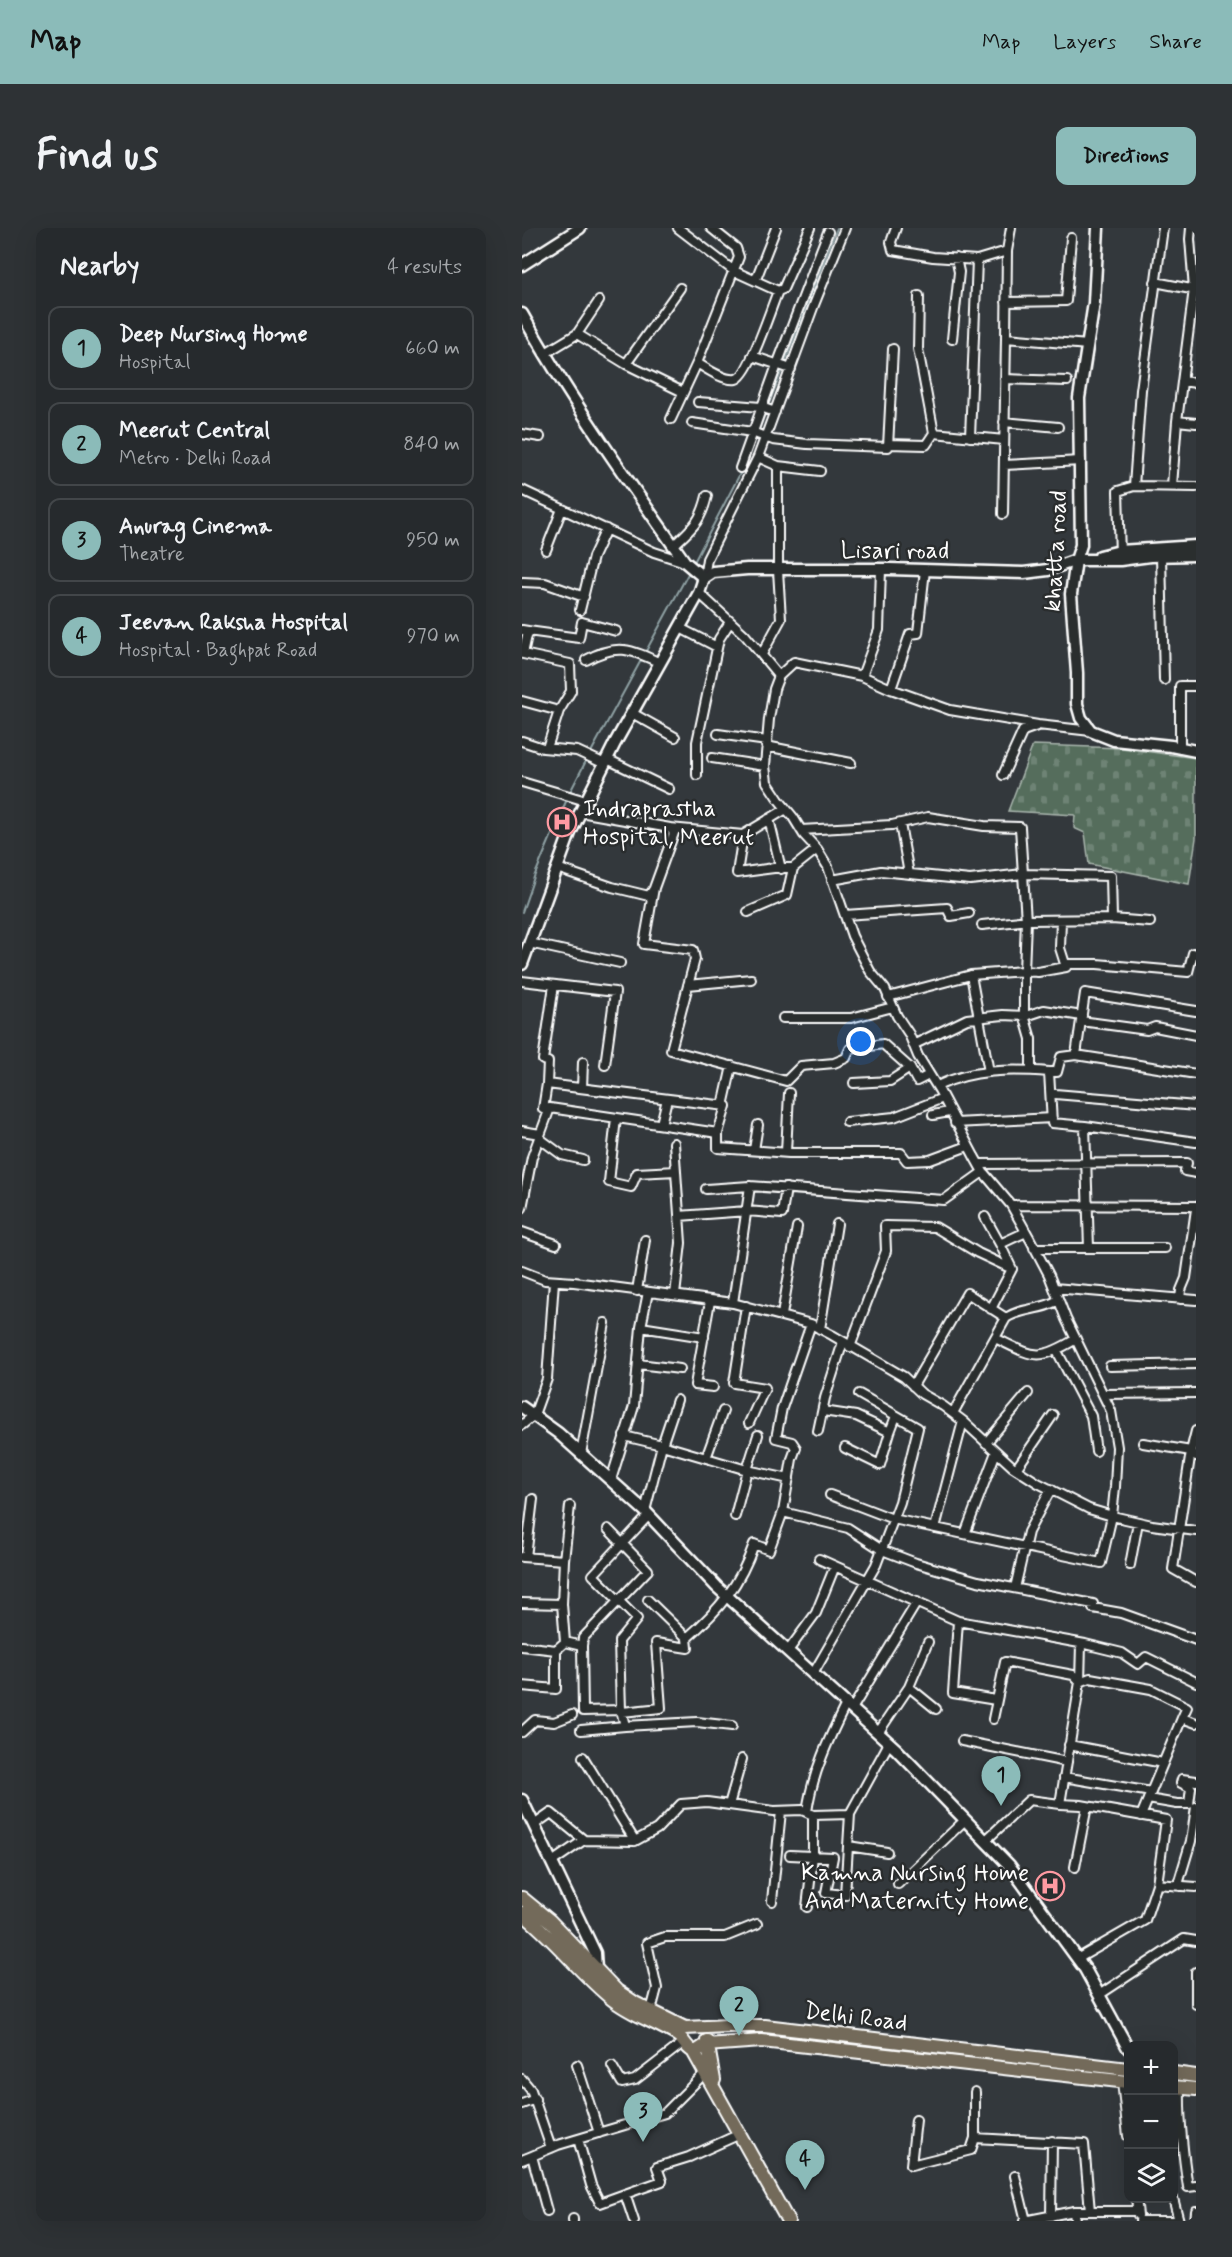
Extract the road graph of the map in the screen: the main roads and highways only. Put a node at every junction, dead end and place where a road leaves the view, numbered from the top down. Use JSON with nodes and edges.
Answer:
{"nodes":[{"id":1,"x":522,"y":1898,"type":"edge"},
{"id":2,"x":522,"y":1913,"type":"edge"},
{"id":3,"x":579,"y":1958,"type":"junction"},
{"id":4,"x":592,"y":1973,"type":"junction"},
{"id":5,"x":704,"y":2028,"type":"junction"},
{"id":6,"x":684,"y":2042,"type":"junction"},
{"id":7,"x":706,"y":2045,"type":"junction"},
{"id":8,"x":1045,"y":2066,"type":"junction"},
{"id":9,"x":1124,"y":2069,"type":"edge"},
{"id":10,"x":1178,"y":2074,"type":"edge"},
{"id":11,"x":1196,"y":2076,"type":"edge"},
{"id":12,"x":1124,"y":2081,"type":"edge"},
{"id":13,"x":1178,"y":2087,"type":"edge"},
{"id":14,"x":1196,"y":2089,"type":"edge"},
{"id":15,"x":717,"y":2093,"type":"junction"},
{"id":16,"x":783,"y":2219,"type":"edge"}],
"edges":[{"from":1,"to":3,"type":"main road"},
{"from":2,"to":3,"type":"main road","name":"Delhi Road"},
{"from":3,"to":4,"type":"main road","name":"Delhi Road"},
{"from":4,"to":5,"type":"main road","name":"Delhi Road"},
{"from":4,"to":6,"type":"main road","name":"Delhi Road"},
{"from":5,"to":7,"type":"main road"},
{"from":5,"to":8,"type":"main road","name":"Delhi Road"},
{"from":6,"to":7,"type":"main road","name":"Delhi Road"},
{"from":6,"to":15,"type":"main road"},
{"from":7,"to":8,"type":"main road","name":"Delhi Road"},
{"from":7,"to":15,"type":"main road"},
{"from":8,"to":9,"type":"main road","name":"Delhi Road"},
{"from":8,"to":12,"type":"main road","name":"Delhi Road"},
{"from":10,"to":11,"type":"main road"},
{"from":13,"to":14,"type":"main road"},
{"from":15,"to":16,"type":"main road"}]}
